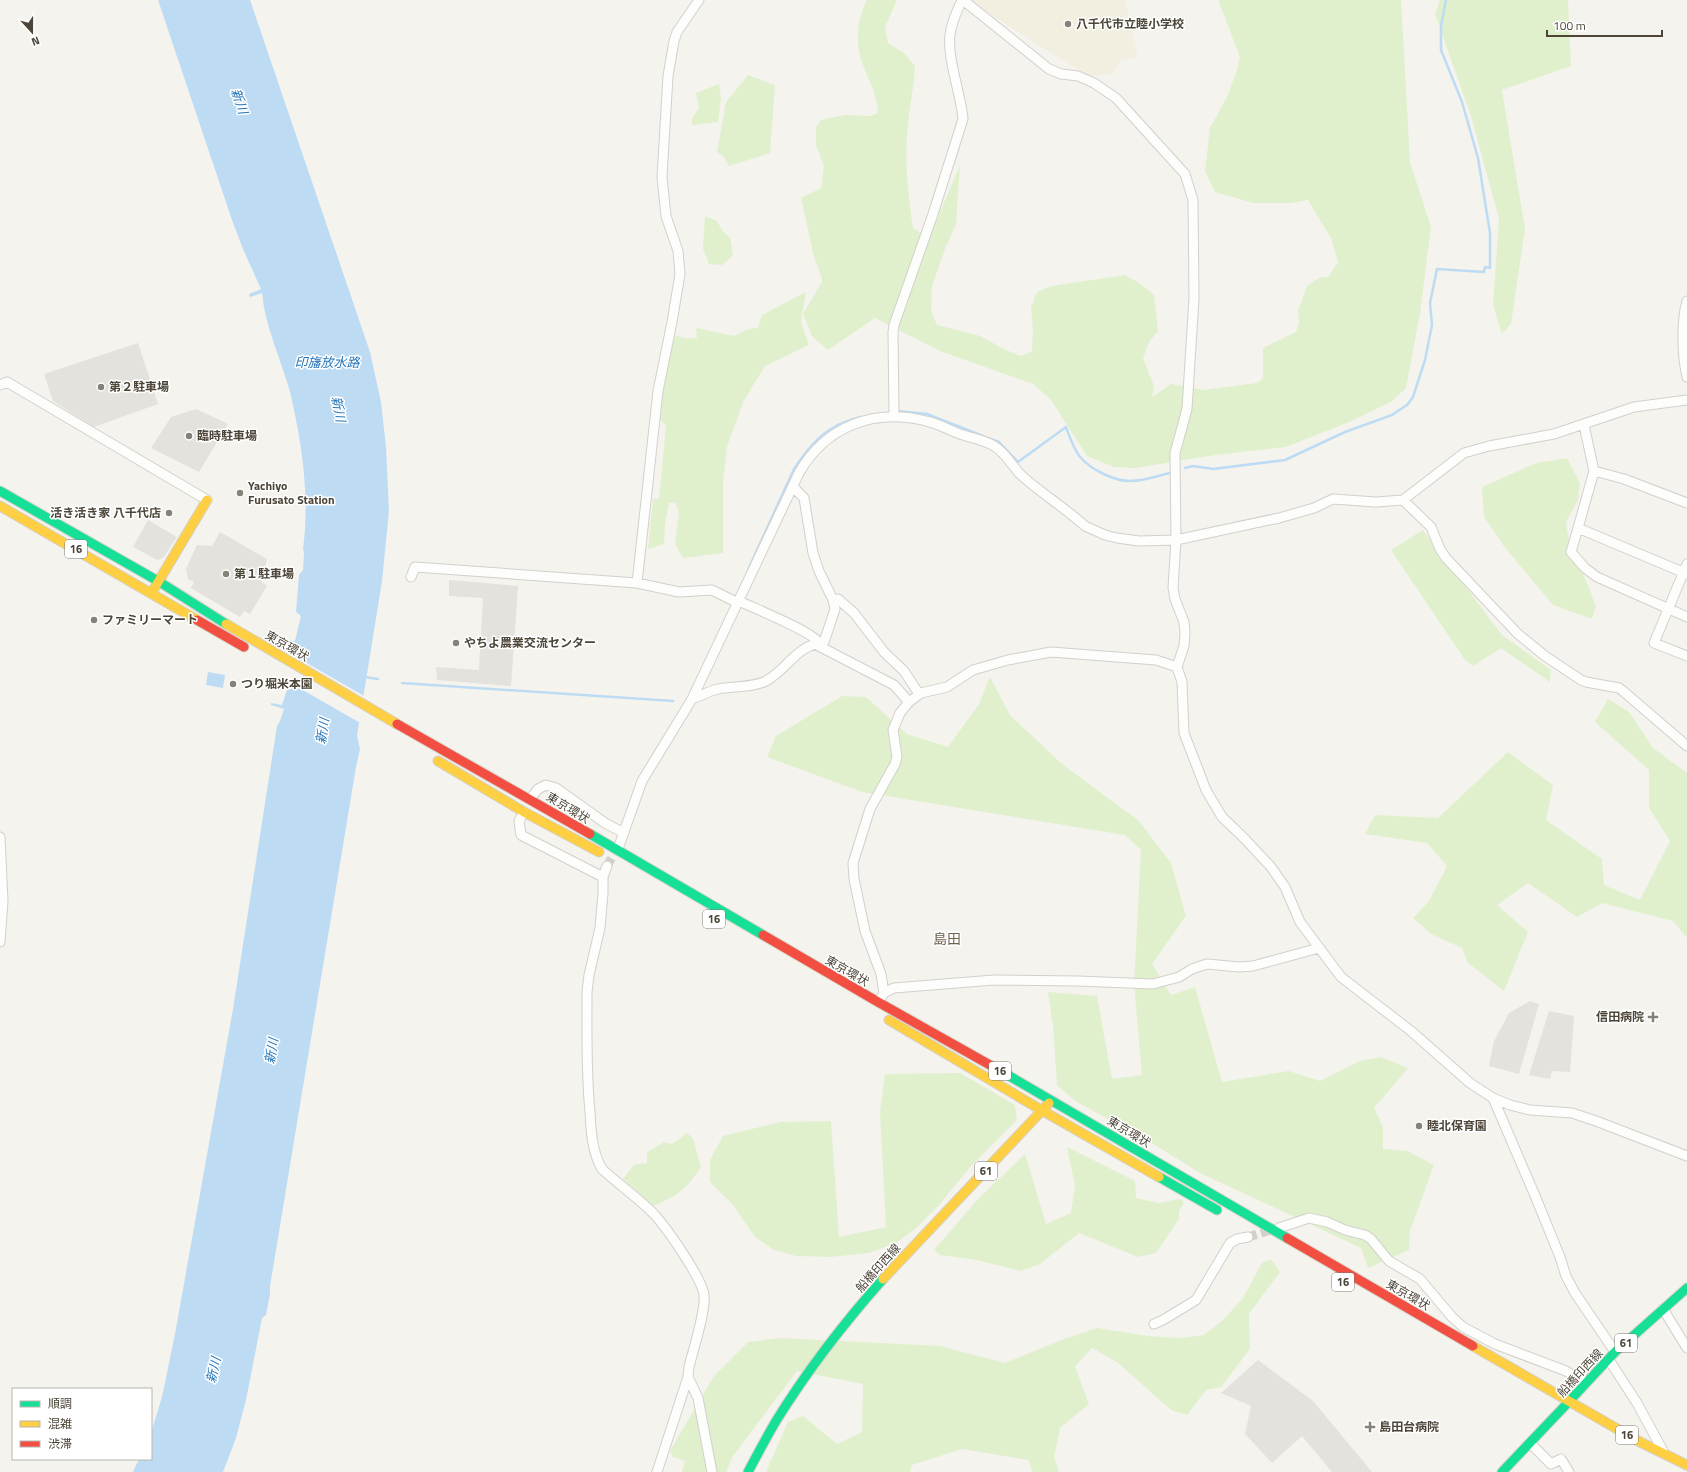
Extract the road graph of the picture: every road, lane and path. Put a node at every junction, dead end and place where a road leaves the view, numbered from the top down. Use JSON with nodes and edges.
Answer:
{"nodes":[{"id":1,"x":699,"y":0,"type":"edge"},
{"id":2,"x":962,"y":0,"type":"edge"},
{"id":3,"x":1687,"y":301,"type":"edge"},
{"id":4,"x":1687,"y":377,"type":"edge"},
{"id":5,"x":0,"y":385,"type":"edge"},
{"id":6,"x":1687,"y":400,"type":"edge"},
{"id":7,"x":894,"y":416,"type":"junction"},
{"id":8,"x":1584,"y":425,"type":"junction"},
{"id":9,"x":1594,"y":471,"type":"junction"},
{"id":10,"x":793,"y":487,"type":"junction"},
{"id":11,"x":0,"y":491,"type":"edge"},
{"id":12,"x":207,"y":500,"type":"joint"},
{"id":13,"x":1403,"y":500,"type":"junction"},
{"id":14,"x":1687,"y":503,"type":"edge"},
{"id":15,"x":0,"y":506,"type":"edge"},
{"id":16,"x":1578,"y":528,"type":"junction"},
{"id":17,"x":1176,"y":540,"type":"junction"},
{"id":18,"x":1687,"y":564,"type":"edge"},
{"id":19,"x":1685,"y":573,"type":"edge"},
{"id":20,"x":411,"y":577,"type":"dead end"},
{"id":21,"x":158,"y":581,"type":"junction"},
{"id":22,"x":637,"y":583,"type":"junction"},
{"id":23,"x":152,"y":593,"type":"junction"},
{"id":24,"x":833,"y":600,"type":"junction"},
{"id":25,"x":739,"y":602,"type":"junction"},
{"id":26,"x":1668,"y":609,"type":"junction"},
{"id":27,"x":1687,"y":617,"type":"edge"},
{"id":28,"x":817,"y":644,"type":"junction"},
{"id":29,"x":250,"y":651,"type":"dead end"},
{"id":30,"x":1687,"y":656,"type":"edge"},
{"id":31,"x":1177,"y":667,"type":"junction"},
{"id":32,"x":919,"y":694,"type":"junction"},
{"id":33,"x":692,"y":699,"type":"junction"},
{"id":34,"x":908,"y":702,"type":"junction"},
{"id":35,"x":1687,"y":746,"type":"edge"},
{"id":36,"x":431,"y":756,"type":"dead end"},
{"id":37,"x":530,"y":799,"type":"junction"},
{"id":38,"x":524,"y":812,"type":"junction"},
{"id":39,"x":624,"y":833,"type":"junction"},
{"id":40,"x":0,"y":837,"type":"edge"},
{"id":41,"x":619,"y":846,"type":"tunnel mouth"},
{"id":42,"x":611,"y":864,"type":"joint"},
{"id":43,"x":603,"y":877,"type":"junction"},
{"id":44,"x":0,"y":942,"type":"edge"},
{"id":45,"x":1319,"y":948,"type":"junction"},
{"id":46,"x":786,"y":950,"type":"junction"},
{"id":47,"x":779,"y":957,"type":"dead end"},
{"id":48,"x":884,"y":993,"type":"junction"},
{"id":49,"x":878,"y":1002,"type":"junction"},
{"id":50,"x":894,"y":1011,"type":"junction"},
{"id":51,"x":1493,"y":1098,"type":"junction"},
{"id":52,"x":1051,"y":1099,"type":"junction"},
{"id":53,"x":1043,"y":1111,"type":"junction"},
{"id":54,"x":1687,"y":1156,"type":"edge"},
{"id":55,"x":1226,"y":1215,"type":"dead end"},
{"id":56,"x":1279,"y":1228,"type":"tunnel mouth"},
{"id":57,"x":1249,"y":1231,"type":"tunnel mouth"},
{"id":58,"x":1687,"y":1288,"type":"edge"},
{"id":59,"x":1663,"y":1309,"type":"junction"},
{"id":60,"x":1154,"y":1324,"type":"dead end"},
{"id":61,"x":1687,"y":1348,"type":"edge"},
{"id":62,"x":1616,"y":1352,"type":"junction"},
{"id":63,"x":1609,"y":1360,"type":"junction"},
{"id":64,"x":688,"y":1377,"type":"junction"},
{"id":65,"x":1586,"y":1383,"type":"junction"},
{"id":66,"x":1569,"y":1402,"type":"junction"},
{"id":67,"x":1530,"y":1443,"type":"junction"},
{"id":68,"x":1664,"y":1453,"type":"junction"},
{"id":69,"x":1687,"y":1465,"type":"edge"},
{"id":70,"x":656,"y":1472,"type":"edge"},
{"id":71,"x":712,"y":1472,"type":"edge"},
{"id":72,"x":748,"y":1472,"type":"edge"},
{"id":73,"x":1502,"y":1472,"type":"edge"},
{"id":74,"x":1569,"y":1472,"type":"edge"},
{"id":75,"x":1681,"y":1472,"type":"edge"}],
"edges":[{"from":1,"to":22,"type":"street"},
{"from":2,"to":7,"type":"street"},
{"from":2,"to":17,"type":"street"},
{"from":3,"to":4,"type":"street"},
{"from":5,"to":12,"type":"street"},
{"from":6,"to":8,"type":"street"},
{"from":7,"to":10,"type":"street"},
{"from":7,"to":17,"type":"street"},
{"from":8,"to":9,"type":"street"},
{"from":8,"to":13,"type":"street"},
{"from":9,"to":14,"type":"street"},
{"from":9,"to":16,"type":"street"},
{"from":10,"to":24,"type":"street"},
{"from":10,"to":25,"type":"street"},
{"from":11,"to":21,"type":"main road","name":"東京環状","number":"16"},
{"from":12,"to":21,"type":"main road"},
{"from":13,"to":17,"type":"street"},
{"from":13,"to":35,"type":"street"},
{"from":15,"to":23,"type":"main road","name":"東京環状","number":"16"},
{"from":16,"to":19,"type":"street"},
{"from":16,"to":26,"type":"street"},
{"from":17,"to":31,"type":"street"},
{"from":18,"to":19,"type":"street"},
{"from":19,"to":26,"type":"street"},
{"from":20,"to":22,"type":"street"},
{"from":21,"to":23,"type":"main road"},
{"from":21,"to":37,"type":"main road","name":"東京環状","number":"16"},
{"from":22,"to":25,"type":"street"},
{"from":23,"to":29,"type":"main road","name":"東京環状","number":"16"},
{"from":24,"to":28,"type":"street"},
{"from":24,"to":32,"type":"street"},
{"from":25,"to":28,"type":"street"},
{"from":25,"to":33,"type":"street"},
{"from":26,"to":27,"type":"street"},
{"from":26,"to":30,"type":"street"},
{"from":28,"to":33,"type":"street"},
{"from":28,"to":34,"type":"street"},
{"from":31,"to":32,"type":"street"},
{"from":31,"to":45,"type":"street"},
{"from":32,"to":34,"type":"street"},
{"from":33,"to":39,"type":"street"},
{"from":34,"to":48,"type":"street"},
{"from":36,"to":38,"type":"main road","name":"東京環状"},
{"from":37,"to":39,"type":"street"},
{"from":37,"to":46,"type":"main road","name":"東京環状","number":"16"},
{"from":38,"to":42,"type":"main road","name":"東京環状"},
{"from":38,"to":43,"type":"street"},
{"from":39,"to":41,"type":"street"},
{"from":40,"to":44,"type":"street"},
{"from":42,"to":43,"type":"street"},
{"from":43,"to":64,"type":"street"},
{"from":45,"to":48,"type":"street"},
{"from":45,"to":51,"type":"street"},
{"from":46,"to":47,"type":"main road"},
{"from":46,"to":49,"type":"main road","name":"東京環状","number":"16"},
{"from":48,"to":49,"type":"street"},
{"from":49,"to":50,"type":"main road","name":"東京環状","number":"16"},
{"from":50,"to":52,"type":"main road","name":"東京環状","number":"16"},
{"from":50,"to":53,"type":"main road","name":"東京環状","number":"16"},
{"from":51,"to":54,"type":"street"},
{"from":51,"to":62,"type":"street"},
{"from":52,"to":53,"type":"main road","name":"船橋印西線","number":"61"},
{"from":52,"to":66,"type":"main road","name":"東京環状","number":"16"},
{"from":53,"to":55,"type":"main road","name":"東京環状","number":"16"},
{"from":53,"to":72,"type":"main road","name":"船橋印西線","number":"61"},
{"from":56,"to":65,"type":"street"},
{"from":57,"to":60,"type":"street"},
{"from":58,"to":59,"type":"main road","name":"船橋印西線","number":"61"},
{"from":59,"to":61,"type":"street"},
{"from":59,"to":62,"type":"main road","name":"船橋印西線","number":"61"},
{"from":62,"to":63,"type":"main road","name":"船橋印西線","number":"61"},
{"from":63,"to":65,"type":"main road","name":"船橋印西線","number":"61"},
{"from":63,"to":68,"type":"street"},
{"from":64,"to":70,"type":"street"},
{"from":64,"to":71,"type":"street"},
{"from":65,"to":66,"type":"main road","name":"船橋印西線","number":"61"},
{"from":66,"to":67,"type":"main road","name":"船橋印西線","number":"61"},
{"from":66,"to":68,"type":"main road","name":"東京環状","number":"16"},
{"from":67,"to":73,"type":"main road","name":"船橋印西線"},
{"from":67,"to":74,"type":"street"},
{"from":68,"to":69,"type":"main road","name":"東京環状","number":"16"},
{"from":68,"to":75,"type":"street"}]}
